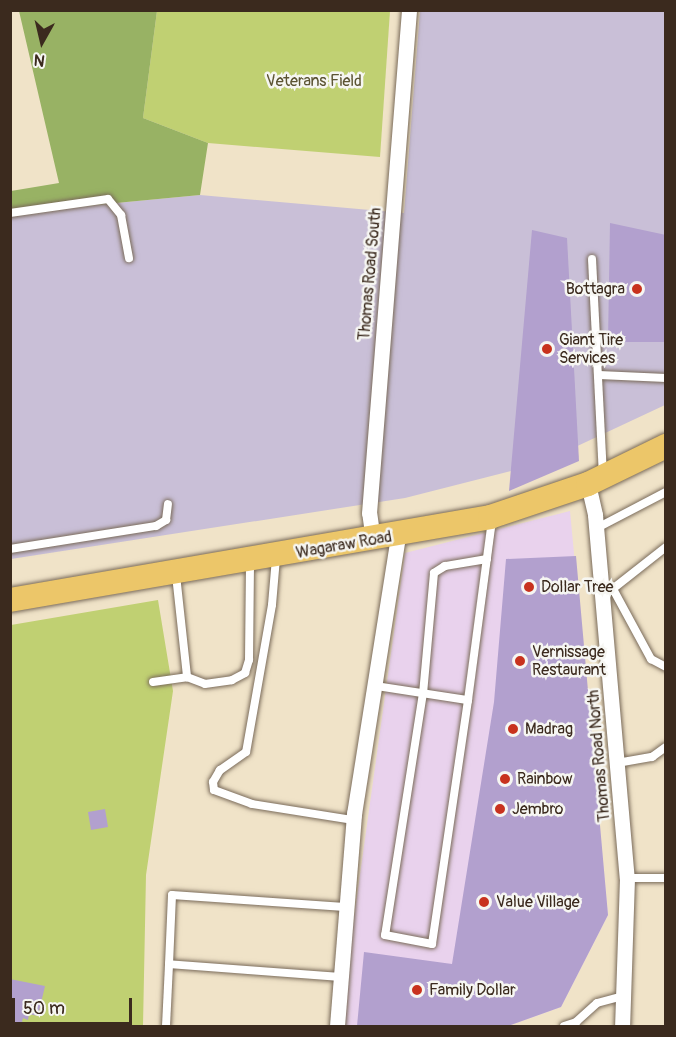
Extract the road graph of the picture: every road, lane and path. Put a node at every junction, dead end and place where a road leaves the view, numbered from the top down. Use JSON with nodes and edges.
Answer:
{"nodes":[{"id":1,"x":409,"y":10,"type":"edge"},
{"id":2,"x":10,"y":213,"type":"edge"},
{"id":3,"x":129,"y":258,"type":"dead end"},
{"id":4,"x":592,"y":259,"type":"dead end"},
{"id":5,"x":599,"y":375,"type":"junction"},
{"id":6,"x":666,"y":378,"type":"edge"},
{"id":7,"x":661,"y":452,"type":"edge"},
{"id":8,"x":596,"y":481,"type":"junction"},
{"id":9,"x":666,"y":492,"type":"edge"},
{"id":10,"x":168,"y":504,"type":"dead end"},
{"id":11,"x":493,"y":516,"type":"junction"},
{"id":12,"x":597,"y":528,"type":"junction"},
{"id":13,"x":398,"y":536,"type":"junction"},
{"id":14,"x":373,"y":540,"type":"junction"},
{"id":15,"x":666,"y":547,"type":"edge"},
{"id":16,"x":10,"y":549,"type":"edge"},
{"id":17,"x":276,"y":556,"type":"junction"},
{"id":18,"x":487,"y":559,"type":"junction"},
{"id":19,"x":250,"y":561,"type":"junction"},
{"id":20,"x":175,"y":573,"type":"junction"},
{"id":21,"x":608,"y":593,"type":"junction"},
{"id":22,"x":10,"y":600,"type":"edge"},
{"id":23,"x":666,"y":667,"type":"edge"},
{"id":24,"x":188,"y":677,"type":"junction"},
{"id":25,"x":153,"y":682,"type":"dead end"},
{"id":26,"x":376,"y":686,"type":"junction"},
{"id":27,"x":423,"y":693,"type":"junction"},
{"id":28,"x":468,"y":700,"type":"junction"},
{"id":29,"x":666,"y":747,"type":"edge"},
{"id":30,"x":617,"y":763,"type":"junction"},
{"id":31,"x":353,"y":820,"type":"junction"},
{"id":32,"x":627,"y":878,"type":"junction"},
{"id":33,"x":666,"y":878,"type":"edge"},
{"id":34,"x":345,"y":907,"type":"junction"},
{"id":35,"x":169,"y":964,"type":"junction"},
{"id":36,"x":340,"y":977,"type":"junction"},
{"id":37,"x":624,"y":996,"type":"junction"},
{"id":38,"x":166,"y":1026,"type":"edge"},
{"id":39,"x":337,"y":1026,"type":"edge"},
{"id":40,"x":564,"y":1026,"type":"edge"},
{"id":41,"x":622,"y":1026,"type":"edge"}],
"edges":[{"from":1,"to":14,"type":"street","name":"Thomas Road South"},
{"from":2,"to":3,"type":"lane"},
{"from":4,"to":5,"type":"lane"},
{"from":5,"to":6,"type":"lane"},
{"from":5,"to":8,"type":"lane"},
{"from":7,"to":8,"type":"main road","name":"Wagaraw Road"},
{"from":8,"to":11,"type":"main road","name":"Wagaraw Road"},
{"from":8,"to":12,"type":"street","name":"Thomas Road North"},
{"from":9,"to":12,"type":"lane"},
{"from":10,"to":16,"type":"lane"},
{"from":11,"to":13,"type":"main road","name":"Wagaraw Road"},
{"from":11,"to":18,"type":"lane"},
{"from":12,"to":21,"type":"street","name":"Thomas Road North"},
{"from":13,"to":14,"type":"main road","name":"Wagaraw Road"},
{"from":13,"to":26,"type":"street"},
{"from":14,"to":17,"type":"main road","name":"Wagaraw Road"},
{"from":15,"to":21,"type":"lane"},
{"from":17,"to":19,"type":"main road","name":"Wagaraw Road"},
{"from":17,"to":31,"type":"lane"},
{"from":18,"to":27,"type":"lane"},
{"from":18,"to":28,"type":"lane"},
{"from":19,"to":20,"type":"main road","name":"Wagaraw Road"},
{"from":19,"to":24,"type":"lane"},
{"from":20,"to":22,"type":"main road","name":"Wagaraw Road"},
{"from":20,"to":24,"type":"lane"},
{"from":21,"to":23,"type":"lane"},
{"from":21,"to":30,"type":"street","name":"Thomas Road North"},
{"from":24,"to":25,"type":"lane"},
{"from":26,"to":27,"type":"lane"},
{"from":26,"to":31,"type":"street"},
{"from":27,"to":28,"type":"lane"},
{"from":27,"to":28,"type":"lane"},
{"from":29,"to":30,"type":"lane"},
{"from":30,"to":32,"type":"street","name":"Thomas Road North"},
{"from":31,"to":34,"type":"street"},
{"from":32,"to":33,"type":"lane"},
{"from":32,"to":37,"type":"street","name":"Thomas Road North"},
{"from":34,"to":35,"type":"lane"},
{"from":34,"to":36,"type":"street"},
{"from":35,"to":36,"type":"lane"},
{"from":35,"to":38,"type":"lane"},
{"from":36,"to":39,"type":"street"},
{"from":37,"to":40,"type":"lane"},
{"from":37,"to":41,"type":"street","name":"Thomas Road North"}]}
